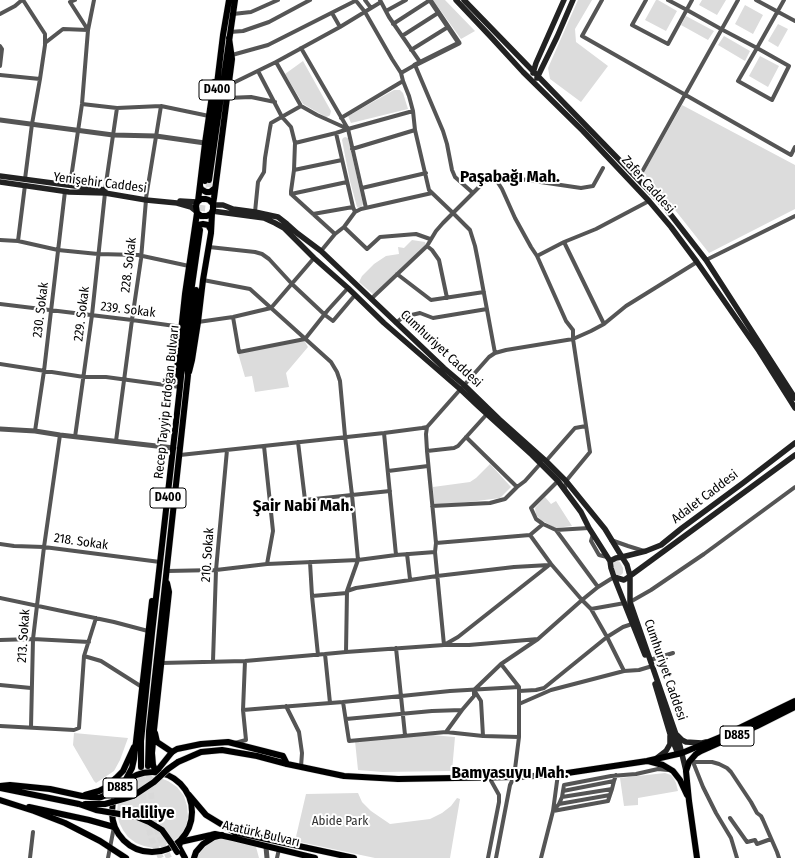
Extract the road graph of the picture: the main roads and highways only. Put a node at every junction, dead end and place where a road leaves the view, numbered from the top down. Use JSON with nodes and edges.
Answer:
{"nodes":[{"id":1,"x":229,"y":0,"type":"edge"},
{"id":2,"x":235,"y":0,"type":"edge"},
{"id":3,"x":456,"y":0,"type":"edge"},
{"id":4,"x":464,"y":0,"type":"edge"},
{"id":5,"x":564,"y":0,"type":"edge"},
{"id":6,"x":573,"y":0,"type":"edge"},
{"id":7,"x":228,"y":35,"type":"junction"},
{"id":8,"x":536,"y":74,"type":"junction"},
{"id":9,"x":529,"y":78,"type":"junction"},
{"id":10,"x":535,"y":84,"type":"junction"},
{"id":11,"x":0,"y":176,"type":"edge"},
{"id":12,"x":207,"y":181,"type":"tunnel mouth"},
{"id":13,"x":0,"y":182,"type":"edge"},
{"id":14,"x":25,"y":182,"type":"junction"},
{"id":15,"x":200,"y":186,"type":"junction"},
{"id":16,"x":215,"y":188,"type":"junction"},
{"id":17,"x":105,"y":191,"type":"junction"},
{"id":18,"x":146,"y":199,"type":"junction"},
{"id":19,"x":198,"y":202,"type":"junction"},
{"id":20,"x":212,"y":208,"type":"junction"},
{"id":21,"x":197,"y":212,"type":"junction"},
{"id":22,"x":199,"y":229,"type":"junction"},
{"id":23,"x":211,"y":233,"type":"junction"},
{"id":24,"x":188,"y":375,"type":"junction"},
{"id":25,"x":180,"y":387,"type":"junction"},
{"id":26,"x":462,"y":387,"type":"junction"},
{"id":27,"x":795,"y":398,"type":"edge"},
{"id":28,"x":795,"y":408,"type":"edge"},
{"id":29,"x":795,"y":443,"type":"edge"},
{"id":30,"x":795,"y":455,"type":"edge"},
{"id":31,"x":543,"y":462,"type":"junction"},
{"id":32,"x":622,"y":557,"type":"junction"},
{"id":33,"x":609,"y":559,"type":"junction"},
{"id":34,"x":166,"y":575,"type":"junction"},
{"id":35,"x":630,"y":576,"type":"junction"},
{"id":36,"x":614,"y":577,"type":"junction"},
{"id":37,"x":158,"y":580,"type":"junction"},
{"id":38,"x":627,"y":603,"type":"junction"},
{"id":39,"x":795,"y":701,"type":"edge"},
{"id":40,"x":795,"y":707,"type":"edge"},
{"id":41,"x":154,"y":730,"type":"junction"},
{"id":42,"x":673,"y":734,"type":"junction"},
{"id":43,"x":721,"y":737,"type":"junction"},
{"id":44,"x":136,"y":742,"type":"junction"},
{"id":45,"x":172,"y":752,"type":"junction"},
{"id":46,"x":680,"y":753,"type":"junction"},
{"id":47,"x":657,"y":758,"type":"junction"},
{"id":48,"x":646,"y":761,"type":"junction"},
{"id":49,"x":287,"y":764,"type":"junction"},
{"id":50,"x":148,"y":766,"type":"tunnel mouth"},
{"id":51,"x":141,"y":767,"type":"tunnel mouth"},
{"id":52,"x":686,"y":771,"type":"junction"},
{"id":53,"x":156,"y":772,"type":"junction"},
{"id":54,"x":124,"y":783,"type":"junction"},
{"id":55,"x":0,"y":787,"type":"edge"},
{"id":56,"x":189,"y":795,"type":"junction"},
{"id":57,"x":82,"y":796,"type":"junction"},
{"id":58,"x":0,"y":800,"type":"edge"},
{"id":59,"x":689,"y":801,"type":"junction"},
{"id":60,"x":79,"y":804,"type":"junction"},
{"id":61,"x":114,"y":827,"type":"junction"},
{"id":62,"x":222,"y":835,"type":"junction"},
{"id":63,"x":180,"y":842,"type":"junction"},
{"id":64,"x":146,"y":852,"type":"junction"},
{"id":65,"x":178,"y":855,"type":"edge"},
{"id":66,"x":126,"y":858,"type":"edge"},
{"id":67,"x":150,"y":858,"type":"edge"},
{"id":68,"x":185,"y":858,"type":"edge"},
{"id":69,"x":194,"y":858,"type":"edge"},
{"id":70,"x":315,"y":858,"type":"edge"},
{"id":71,"x":354,"y":858,"type":"edge"},
{"id":72,"x":697,"y":858,"type":"edge"}],
"edges":[{"from":1,"to":7,"type":"main road","number":"D400"},
{"from":2,"to":7,"type":"main road","number":"D400"},
{"from":3,"to":9,"type":"main road","name":"Zafer Caddesi"},
{"from":4,"to":8,"type":"main road","name":"Zafer Caddesi"},
{"from":5,"to":8,"type":"main road"},
{"from":6,"to":8,"type":"main road"},
{"from":7,"to":12,"type":"main road","number":"D400"},
{"from":7,"to":15,"type":"main road"},
{"from":7,"to":16,"type":"main road"},
{"from":8,"to":9,"type":"main road"},
{"from":8,"to":10,"type":"main road"},
{"from":8,"to":27,"type":"main road","name":"Zafer Caddesi"},
{"from":9,"to":10,"type":"main road","name":"Zafer Caddesi"},
{"from":10,"to":28,"type":"main road","name":"Zafer Caddesi"},
{"from":11,"to":14,"type":"main road","name":"Yenişehir Caddesi"},
{"from":13,"to":14,"type":"main road","name":"Yenişehir Caddesi"},
{"from":14,"to":17,"type":"main road","name":"Yenişehir Caddesi"},
{"from":14,"to":17,"type":"main road","name":"Yenişehir Caddesi"},
{"from":15,"to":16,"type":"main road"},
{"from":15,"to":19,"type":"main road"},
{"from":16,"to":20,"type":"main road"},
{"from":17,"to":18,"type":"main road","name":"Yenişehir Caddesi"},
{"from":18,"to":19,"type":"main road","name":"Yenişehir Caddesi"},
{"from":18,"to":21,"type":"main road","name":"Yenişehir Caddesi"},
{"from":19,"to":20,"type":"main road"},
{"from":19,"to":21,"type":"main road"},
{"from":20,"to":21,"type":"main road"},
{"from":20,"to":23,"type":"main road"},
{"from":20,"to":26,"type":"main road","name":"Cumhuriyet Caddesi"},
{"from":20,"to":26,"type":"main road","name":"Cumhuriyet Caddesi"},
{"from":21,"to":22,"type":"main road"},
{"from":22,"to":23,"type":"main road"},
{"from":22,"to":24,"type":"main road","name":"Recep Tayyip Erdoğan Bulvarı","number":"D400"},
{"from":22,"to":25,"type":"main road","name":"Recep Tayyip Erdoğan Bulvarı","number":"D400"},
{"from":22,"to":25,"type":"main road"},
{"from":23,"to":24,"type":"main road"},
{"from":24,"to":34,"type":"main road","name":"Recep Tayyip Erdoğan Bulvarı","number":"D400"},
{"from":25,"to":37,"type":"main road","name":"Recep Tayyip Erdoğan Bulvarı","number":"D400"},
{"from":26,"to":31,"type":"main road","name":"Cumhuriyet Caddesi"},
{"from":26,"to":31,"type":"main road","name":"Cumhuriyet Caddesi"},
{"from":29,"to":32,"type":"main road","name":"Adalet Caddesi"},
{"from":30,"to":35,"type":"main road","name":"Adalet Caddesi"},
{"from":31,"to":32,"type":"main road","name":"Cumhuriyet Caddesi"},
{"from":31,"to":33,"type":"main road","name":"Cumhuriyet Caddesi"},
{"from":32,"to":33,"type":"main road","name":"Adalet Caddesi"},
{"from":32,"to":35,"type":"main road","name":"Cumhuriyet Caddesi"},
{"from":33,"to":36,"type":"main road","name":"Cumhuriyet Caddesi"},
{"from":34,"to":41,"type":"main road"},
{"from":34,"to":50,"type":"main road","name":"Recep Tayyip Erdoğan Bulvarı","number":"D400"},
{"from":35,"to":36,"type":"main road"},
{"from":35,"to":38,"type":"main road","name":"Cumhuriyet Caddesi"},
{"from":36,"to":38,"type":"main road","name":"Cumhuriyet Caddesi"},
{"from":37,"to":44,"type":"main road"},
{"from":37,"to":51,"type":"main road","name":"Recep Tayyip Erdoğan Bulvarı","number":"D400"},
{"from":38,"to":42,"type":"main road","name":"Cumhuriyet Caddesi"},
{"from":38,"to":42,"type":"main road","name":"Cumhuriyet Caddesi"},
{"from":39,"to":43,"type":"main road","number":"D885"},
{"from":40,"to":52,"type":"main road","number":"D885"},
{"from":41,"to":45,"type":"main road"},
{"from":41,"to":53,"type":"main road"},
{"from":42,"to":43,"type":"main road"},
{"from":42,"to":46,"type":"main road","name":"Cumhuriyet Caddesi"},
{"from":42,"to":47,"type":"main road"},
{"from":43,"to":46,"type":"main road","number":"D885"},
{"from":44,"to":54,"type":"main road"},
{"from":44,"to":57,"type":"main road"},
{"from":45,"to":49,"type":"main road"},
{"from":45,"to":53,"type":"main road"},
{"from":46,"to":47,"type":"main road"},
{"from":46,"to":52,"type":"main road","name":"Cumhuriyet Caddesi"},
{"from":47,"to":48,"type":"main road"},
{"from":48,"to":49,"type":"main road"},
{"from":48,"to":59,"type":"main road"},
{"from":49,"to":60,"type":"main road","bridge":true},
{"from":52,"to":59,"type":"main road"},
{"from":53,"to":54,"type":"main road","number":"D885"},
{"from":53,"to":56,"type":"main road","number":"D885"},
{"from":54,"to":57,"type":"main road"},
{"from":54,"to":61,"type":"main road","number":"D885"},
{"from":55,"to":57,"type":"main road"},
{"from":55,"to":60,"type":"main road"},
{"from":56,"to":63,"type":"main road"},
{"from":56,"to":71,"type":"main road"},
{"from":58,"to":61,"type":"main road"},
{"from":58,"to":66,"type":"main road"},
{"from":59,"to":72,"type":"main road"},
{"from":60,"to":65,"type":"main road","bridge":true},
{"from":61,"to":64,"type":"main road"},
{"from":62,"to":63,"type":"main road","name":"Atatürk Bulvarı"},
{"from":62,"to":69,"type":"main road"},
{"from":62,"to":70,"type":"main road","name":"Atatürk Bulvarı"},
{"from":63,"to":64,"type":"main road"},
{"from":63,"to":68,"type":"main road"},
{"from":64,"to":67,"type":"main road"}]}
